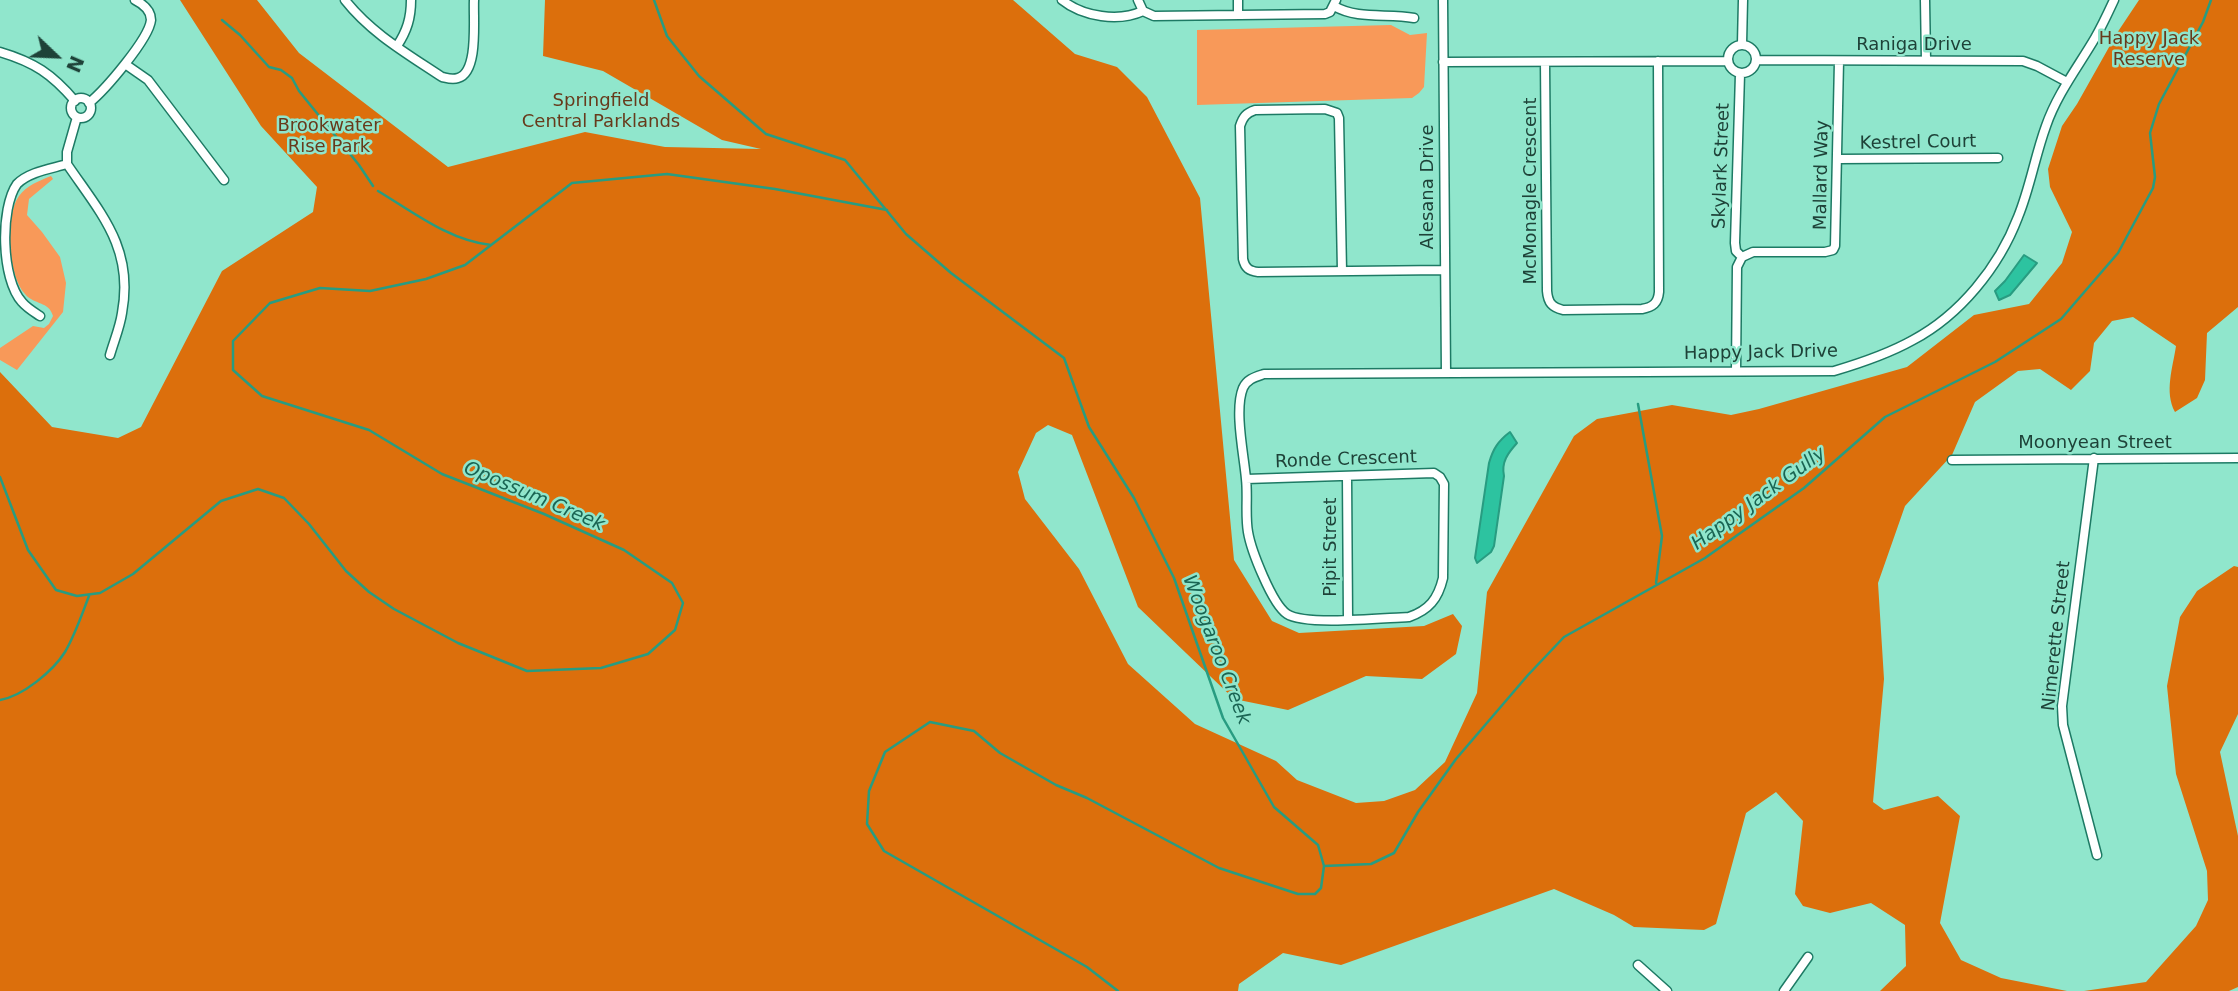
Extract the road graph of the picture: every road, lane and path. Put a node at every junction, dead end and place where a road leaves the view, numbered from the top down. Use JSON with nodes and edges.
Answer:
{"nodes":[{"id":1,"x":135,"y":0,"type":"edge"},
{"id":2,"x":345,"y":0,"type":"edge"},
{"id":3,"x":411,"y":0,"type":"edge"},
{"id":4,"x":474,"y":0,"type":"edge"},
{"id":5,"x":1062,"y":0,"type":"edge"},
{"id":6,"x":1138,"y":0,"type":"edge"},
{"id":7,"x":1238,"y":0,"type":"edge"},
{"id":8,"x":1443,"y":0,"type":"edge"},
{"id":9,"x":1743,"y":0,"type":"edge"},
{"id":10,"x":1925,"y":0,"type":"edge"},
{"id":11,"x":2114,"y":0,"type":"edge"},
{"id":12,"x":1335,"y":3,"type":"edge"},
{"id":13,"x":1143,"y":11,"type":"junction"},
{"id":14,"x":1238,"y":15,"type":"junction"},
{"id":15,"x":1414,"y":18,"type":"dead end"},
{"id":16,"x":1742,"y":44,"type":"junction"},
{"id":17,"x":397,"y":46,"type":"junction"},
{"id":18,"x":0,"y":52,"type":"edge"},
{"id":19,"x":1757,"y":60,"type":"junction"},
{"id":20,"x":1926,"y":60,"type":"junction"},
{"id":21,"x":1658,"y":61,"type":"junction"},
{"id":22,"x":1728,"y":61,"type":"junction"},
{"id":23,"x":1839,"y":61,"type":"junction"},
{"id":24,"x":1443,"y":62,"type":"junction"},
{"id":25,"x":1545,"y":62,"type":"junction"},
{"id":26,"x":125,"y":64,"type":"junction"},
{"id":27,"x":1740,"y":74,"type":"junction"},
{"id":28,"x":2067,"y":82,"type":"junction"},
{"id":29,"x":75,"y":101,"type":"junction"},
{"id":30,"x":89,"y":103,"type":"junction"},
{"id":31,"x":77,"y":117,"type":"junction"},
{"id":32,"x":1998,"y":158,"type":"dead end"},
{"id":33,"x":1838,"y":159,"type":"junction"},
{"id":34,"x":67,"y":164,"type":"junction"},
{"id":35,"x":225,"y":180,"type":"dead end"},
{"id":36,"x":1742,"y":257,"type":"junction"},
{"id":37,"x":1444,"y":270,"type":"junction"},
{"id":38,"x":1342,"y":271,"type":"junction"},
{"id":39,"x":40,"y":316,"type":"dead end"},
{"id":40,"x":110,"y":355,"type":"dead end"},
{"id":41,"x":1736,"y":370,"type":"junction"},
{"id":42,"x":1446,"y":373,"type":"junction"},
{"id":43,"x":1246,"y":383,"type":"joint"},
{"id":44,"x":2094,"y":458,"type":"junction"},
{"id":45,"x":2238,"y":458,"type":"edge"},
{"id":46,"x":1952,"y":460,"type":"dead end"},
{"id":47,"x":1346,"y":476,"type":"junction"},
{"id":48,"x":1246,"y":479,"type":"junction"},
{"id":49,"x":1348,"y":619,"type":"junction"},
{"id":50,"x":2097,"y":855,"type":"dead end"},
{"id":51,"x":1808,"y":957,"type":"dead end"},
{"id":52,"x":1638,"y":965,"type":"dead end"},
{"id":53,"x":1667,"y":991,"type":"edge"},
{"id":54,"x":1784,"y":991,"type":"edge"}],
"edges":[{"from":1,"to":26,"type":"street"},
{"from":2,"to":17,"type":"street"},
{"from":3,"to":17,"type":"street"},
{"from":4,"to":17,"type":"street"},
{"from":5,"to":13,"type":"street"},
{"from":6,"to":13,"type":"street"},
{"from":7,"to":14,"type":"street"},
{"from":8,"to":24,"type":"street","name":"Alesana Drive"},
{"from":9,"to":16,"type":"street"},
{"from":10,"to":20,"type":"street"},
{"from":11,"to":28,"type":"street","name":"Happy Jack Drive"},
{"from":12,"to":14,"type":"street"},
{"from":12,"to":15,"type":"street"},
{"from":13,"to":14,"type":"street"},
{"from":16,"to":19,"type":"street"},
{"from":16,"to":22,"type":"street"},
{"from":18,"to":29,"type":"street"},
{"from":19,"to":23,"type":"street","name":"Raniga Drive"},
{"from":19,"to":27,"type":"street"},
{"from":20,"to":23,"type":"street","name":"Raniga Drive"},
{"from":20,"to":28,"type":"street","name":"Raniga Drive"},
{"from":21,"to":22,"type":"street"},
{"from":21,"to":25,"type":"street"},
{"from":21,"to":25,"type":"street","name":"McMonagle Crescent"},
{"from":22,"to":27,"type":"street"},
{"from":23,"to":33,"type":"street","name":"Mallard Way"},
{"from":24,"to":25,"type":"street"},
{"from":24,"to":37,"type":"street","name":"Alesana Drive"},
{"from":26,"to":30,"type":"street"},
{"from":26,"to":35,"type":"street"},
{"from":27,"to":36,"type":"street","name":"Skylark Street"},
{"from":28,"to":41,"type":"street","name":"Happy Jack Drive"},
{"from":29,"to":30,"type":"street"},
{"from":29,"to":31,"type":"street"},
{"from":30,"to":31,"type":"street"},
{"from":31,"to":34,"type":"street"},
{"from":32,"to":33,"type":"street","name":"Kestrel Court"},
{"from":33,"to":36,"type":"street","name":"Mallard Way"},
{"from":34,"to":39,"type":"street"},
{"from":34,"to":40,"type":"street"},
{"from":36,"to":41,"type":"street"},
{"from":37,"to":38,"type":"street"},
{"from":37,"to":42,"type":"street","name":"Alesana Drive"},
{"from":38,"to":38,"type":"street"},
{"from":41,"to":42,"type":"street","name":"Happy Jack Drive"},
{"from":42,"to":43,"type":"street","name":"Happy Jack Drive"},
{"from":43,"to":48,"type":"street","name":"Ronde Crescent"},
{"from":44,"to":45,"type":"street","name":"Moonyean Street"},
{"from":44,"to":46,"type":"street","name":"Moonyean Street"},
{"from":44,"to":50,"type":"street","name":"Nimerette Street"},
{"from":47,"to":48,"type":"street","name":"Ronde Crescent"},
{"from":47,"to":49,"type":"street","name":"Pipit Street"},
{"from":47,"to":49,"type":"street","name":"Ronde Crescent"},
{"from":48,"to":49,"type":"street","name":"Ronde Crescent"},
{"from":51,"to":54,"type":"street"},
{"from":52,"to":53,"type":"street"}]}
